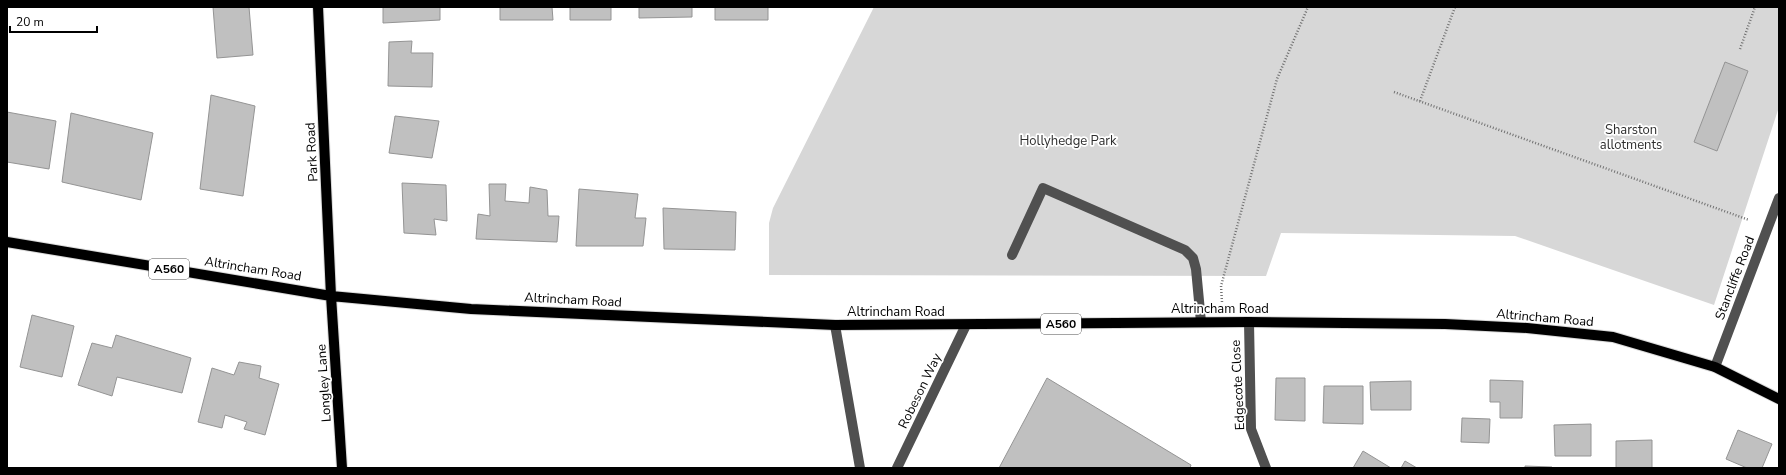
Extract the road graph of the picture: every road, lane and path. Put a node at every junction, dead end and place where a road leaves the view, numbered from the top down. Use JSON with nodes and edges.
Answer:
{"nodes":[{"id":1,"x":318,"y":7,"type":"edge"},
{"id":2,"x":1308,"y":7,"type":"edge"},
{"id":3,"x":1455,"y":7,"type":"edge"},
{"id":4,"x":1755,"y":7,"type":"edge"},
{"id":5,"x":1740,"y":49,"type":"dead end"},
{"id":6,"x":1394,"y":92,"type":"dead end"},
{"id":7,"x":1420,"y":101,"type":"junction"},
{"id":8,"x":1779,"y":198,"type":"edge"},
{"id":9,"x":1768,"y":227,"type":"junction"},
{"id":10,"x":7,"y":242,"type":"edge"},
{"id":11,"x":1012,"y":255,"type":"dead end"},
{"id":12,"x":331,"y":296,"type":"junction"},
{"id":13,"x":1201,"y":322,"type":"junction"},
{"id":14,"x":1224,"y":322,"type":"junction"},
{"id":15,"x":1249,"y":322,"type":"junction"},
{"id":16,"x":836,"y":325,"type":"junction"},
{"id":17,"x":966,"y":325,"type":"junction"},
{"id":18,"x":1715,"y":367,"type":"junction"},
{"id":19,"x":1779,"y":399,"type":"edge"},
{"id":20,"x":342,"y":468,"type":"edge"},
{"id":21,"x":860,"y":468,"type":"edge"},
{"id":22,"x":896,"y":468,"type":"edge"},
{"id":23,"x":1266,"y":468,"type":"edge"}],
"edges":[{"from":1,"to":12,"type":"main road","name":"Park Road"},
{"from":2,"to":14,"type":"path"},
{"from":3,"to":7,"type":"path"},
{"from":4,"to":5,"type":"path"},
{"from":6,"to":7,"type":"path"},
{"from":7,"to":9,"type":"path"},
{"from":8,"to":9,"type":"street","name":"Stancliffe Road"},
{"from":9,"to":18,"type":"street","name":"Stancliffe Road"},
{"from":10,"to":12,"type":"main road","name":"Altrincham Road","number":"A560"},
{"from":11,"to":13,"type":"street"},
{"from":12,"to":16,"type":"main road","name":"Altrincham Road","number":"A560"},
{"from":12,"to":20,"type":"main road","name":"Longley Lane"},
{"from":13,"to":14,"type":"main road","name":"Altrincham Road","number":"A560"},
{"from":13,"to":17,"type":"main road","name":"Altrincham Road","number":"A560"},
{"from":14,"to":15,"type":"main road","name":"Altrincham Road","number":"A560"},
{"from":15,"to":18,"type":"main road","name":"Altrincham Road","number":"A560"},
{"from":15,"to":23,"type":"street","name":"Edgecote Close"},
{"from":16,"to":17,"type":"main road","name":"Altrincham Road","number":"A560"},
{"from":16,"to":21,"type":"street"},
{"from":17,"to":22,"type":"street","name":"Robeson Way"},
{"from":18,"to":19,"type":"main road","name":"Altrincham Road","number":"A560"}]}
